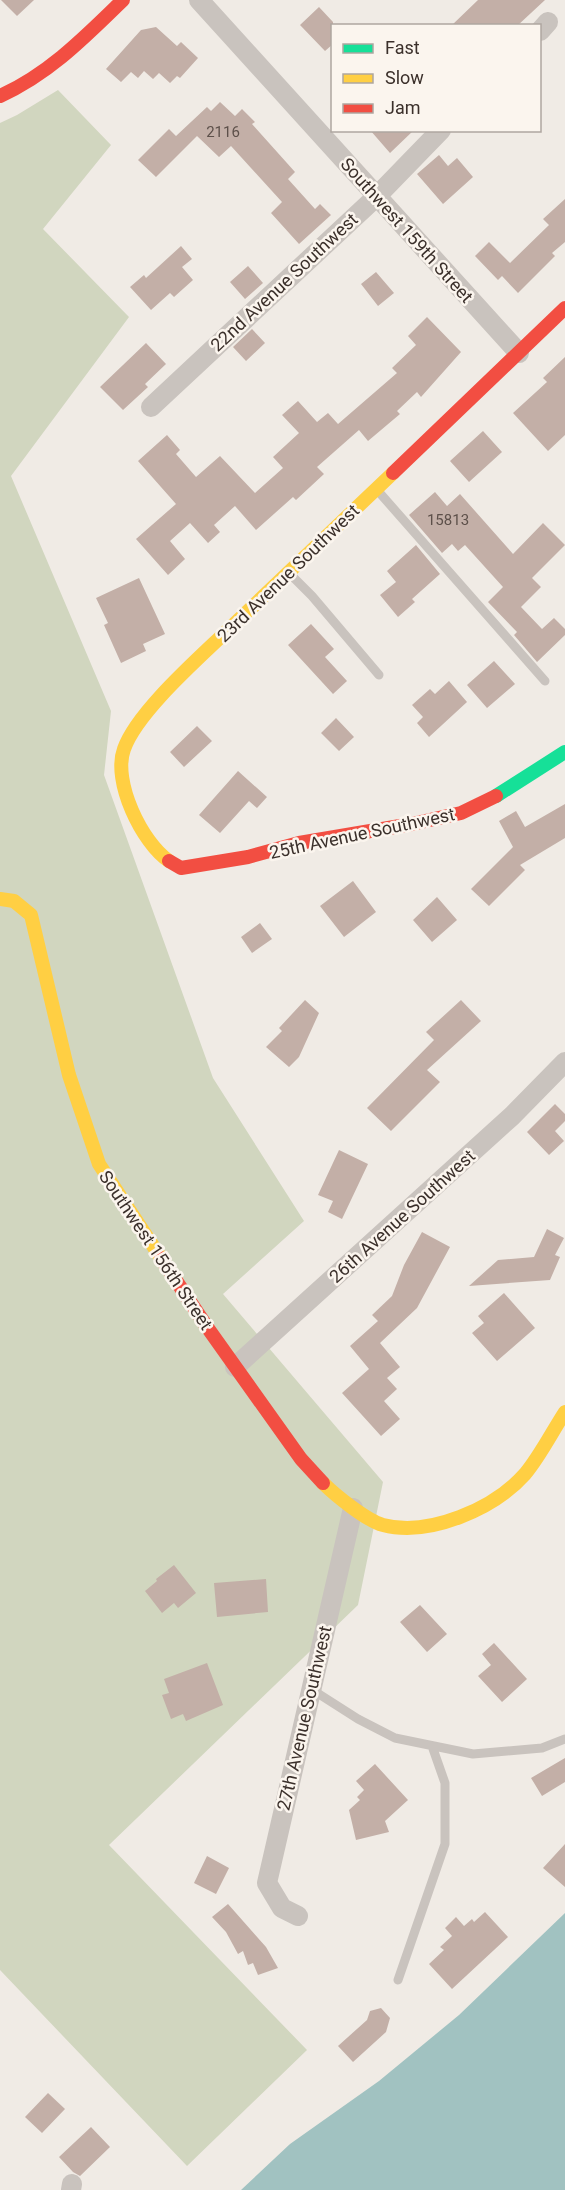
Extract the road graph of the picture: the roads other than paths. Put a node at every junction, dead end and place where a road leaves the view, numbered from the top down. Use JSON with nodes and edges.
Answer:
{"nodes":[{"id":1,"x":123,"y":0,"type":"edge"},
{"id":2,"x":199,"y":0,"type":"edge"},
{"id":3,"x":0,"y":96,"type":"edge"},
{"id":4,"x":439,"y":132,"type":"edge"},
{"id":5,"x":376,"y":197,"type":"junction"},
{"id":6,"x":565,"y":308,"type":"edge"},
{"id":7,"x":519,"y":353,"type":"junction"},
{"id":8,"x":151,"y":407,"type":"dead end"},
{"id":9,"x":376,"y":489,"type":"junction"},
{"id":10,"x":288,"y":573,"type":"junction"},
{"id":11,"x":379,"y":675,"type":"dead end"},
{"id":12,"x":545,"y":681,"type":"dead end"},
{"id":13,"x":565,"y":752,"type":"edge"},
{"id":14,"x":181,"y":868,"type":"joint"},
{"id":15,"x":0,"y":899,"type":"edge"},
{"id":16,"x":565,"y":1062,"type":"edge"},
{"id":17,"x":235,"y":1367,"type":"junction"},
{"id":18,"x":565,"y":1412,"type":"edge"},
{"id":19,"x":353,"y":1508,"type":"junction"},
{"id":20,"x":310,"y":1689,"type":"junction"},
{"id":21,"x":565,"y":1739,"type":"edge"},
{"id":22,"x":432,"y":1746,"type":"junction"},
{"id":23,"x":298,"y":1916,"type":"dead end"},
{"id":24,"x":398,"y":1980,"type":"dead end"}],
"edges":[{"from":1,"to":3,"type":"street"},
{"from":2,"to":5,"type":"street","name":"Southwest 159th Street"},
{"from":4,"to":5,"type":"street","name":"22nd Avenue Southwest"},
{"from":5,"to":7,"type":"street","name":"Southwest 159th Street"},
{"from":5,"to":8,"type":"street","name":"22nd Avenue Southwest"},
{"from":6,"to":7,"type":"street","name":"23rd Avenue Southwest"},
{"from":7,"to":9,"type":"street","name":"23rd Avenue Southwest"},
{"from":9,"to":10,"type":"street","name":"23rd Avenue Southwest"},
{"from":9,"to":12,"type":"lane"},
{"from":10,"to":11,"type":"lane"},
{"from":10,"to":14,"type":"street","name":"23rd Avenue Southwest"},
{"from":13,"to":14,"type":"street","name":"25th Avenue Southwest"},
{"from":15,"to":17,"type":"street","name":"Southwest 156th Street"},
{"from":16,"to":17,"type":"street","name":"26th Avenue Southwest"},
{"from":17,"to":19,"type":"street","name":"Southwest 156th Street"},
{"from":18,"to":19,"type":"street","name":"Southwest 156th Street"},
{"from":19,"to":20,"type":"street","name":"27th Avenue Southwest"},
{"from":20,"to":22,"type":"lane"},
{"from":20,"to":23,"type":"street","name":"27th Avenue Southwest"},
{"from":21,"to":22,"type":"lane"},
{"from":22,"to":24,"type":"lane"}]}
